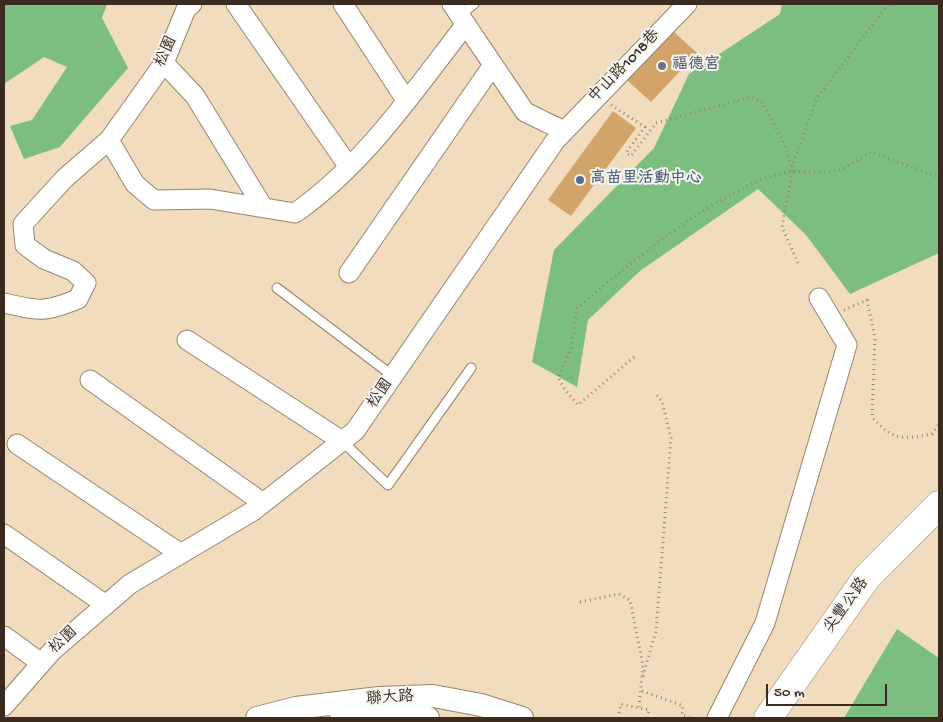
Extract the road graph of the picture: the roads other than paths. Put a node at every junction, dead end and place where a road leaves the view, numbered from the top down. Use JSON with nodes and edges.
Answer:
{"nodes":[{"id":1,"x":192,"y":4,"type":"edge"},
{"id":2,"x":236,"y":4,"type":"edge"},
{"id":3,"x":343,"y":4,"type":"edge"},
{"id":4,"x":687,"y":4,"type":"edge"},
{"id":5,"x":463,"y":12,"type":"edge"},
{"id":6,"x":164,"y":63,"type":"junction"},
{"id":7,"x":493,"y":65,"type":"junction"},
{"id":8,"x":406,"y":100,"type":"junction"},
{"id":9,"x":564,"y":131,"type":"junction"},
{"id":10,"x":109,"y":140,"type":"junction"},
{"id":11,"x":350,"y":167,"type":"junction"},
{"id":12,"x":263,"y":207,"type":"junction"},
{"id":13,"x":349,"y":273,"type":"dead end"},
{"id":14,"x":277,"y":288,"type":"dead end"},
{"id":15,"x":819,"y":298,"type":"dead end"},
{"id":16,"x":4,"y":303,"type":"edge"},
{"id":17,"x":187,"y":340,"type":"dead end"},
{"id":18,"x":471,"y":368,"type":"dead end"},
{"id":19,"x":393,"y":376,"type":"junction"},
{"id":20,"x":90,"y":380,"type":"dead end"},
{"id":21,"x":342,"y":441,"type":"junction"},
{"id":22,"x":17,"y":444,"type":"dead end"},
{"id":23,"x":263,"y":504,"type":"junction"},
{"id":24,"x":939,"y":505,"type":"edge"},
{"id":25,"x":939,"y":528,"type":"edge"},
{"id":26,"x":4,"y":534,"type":"edge"},
{"id":27,"x":181,"y":554,"type":"junction"},
{"id":28,"x":106,"y":605,"type":"junction"},
{"id":29,"x":4,"y":636,"type":"edge"},
{"id":30,"x":41,"y":663,"type":"junction"},
{"id":31,"x":4,"y":706,"type":"edge"},
{"id":32,"x":257,"y":718,"type":"edge"},
{"id":33,"x":342,"y":718,"type":"edge"},
{"id":34,"x":428,"y":718,"type":"edge"},
{"id":35,"x":522,"y":718,"type":"edge"},
{"id":36,"x":717,"y":718,"type":"edge"},
{"id":37,"x":768,"y":718,"type":"edge"},
{"id":38,"x":784,"y":718,"type":"edge"}],
"edges":[{"from":1,"to":6,"type":"street","name":"松園"},
{"from":2,"to":11,"type":"street"},
{"from":3,"to":8,"type":"street"},
{"from":4,"to":9,"type":"street","name":"中山路1018巷"},
{"from":5,"to":7,"type":"street"},
{"from":5,"to":8,"type":"street"},
{"from":6,"to":10,"type":"street","name":"松園"},
{"from":6,"to":12,"type":"street"},
{"from":7,"to":9,"type":"street"},
{"from":7,"to":13,"type":"street"},
{"from":8,"to":11,"type":"street"},
{"from":9,"to":19,"type":"street","name":"松園"},
{"from":10,"to":12,"type":"street"},
{"from":10,"to":16,"type":"street","name":"松園"},
{"from":11,"to":12,"type":"street"},
{"from":14,"to":19,"type":"lane"},
{"from":15,"to":36,"type":"street"},
{"from":17,"to":21,"type":"street"},
{"from":18,"to":21,"type":"lane"},
{"from":19,"to":21,"type":"street","name":"松園"},
{"from":20,"to":23,"type":"street"},
{"from":21,"to":23,"type":"street","name":"松園"},
{"from":22,"to":27,"type":"street"},
{"from":23,"to":27,"type":"street","name":"松園"},
{"from":24,"to":37,"type":"main road","name":"尖豐公路"},
{"from":25,"to":38,"type":"main road","name":"尖豐公路"},
{"from":26,"to":28,"type":"street"},
{"from":27,"to":28,"type":"street","name":"松園"},
{"from":28,"to":30,"type":"street","name":"松園"},
{"from":29,"to":30,"type":"street"},
{"from":30,"to":31,"type":"street","name":"松園"},
{"from":32,"to":35,"type":"street","name":"聯大路"},
{"from":33,"to":34,"type":"street","name":"聯大路"}]}
